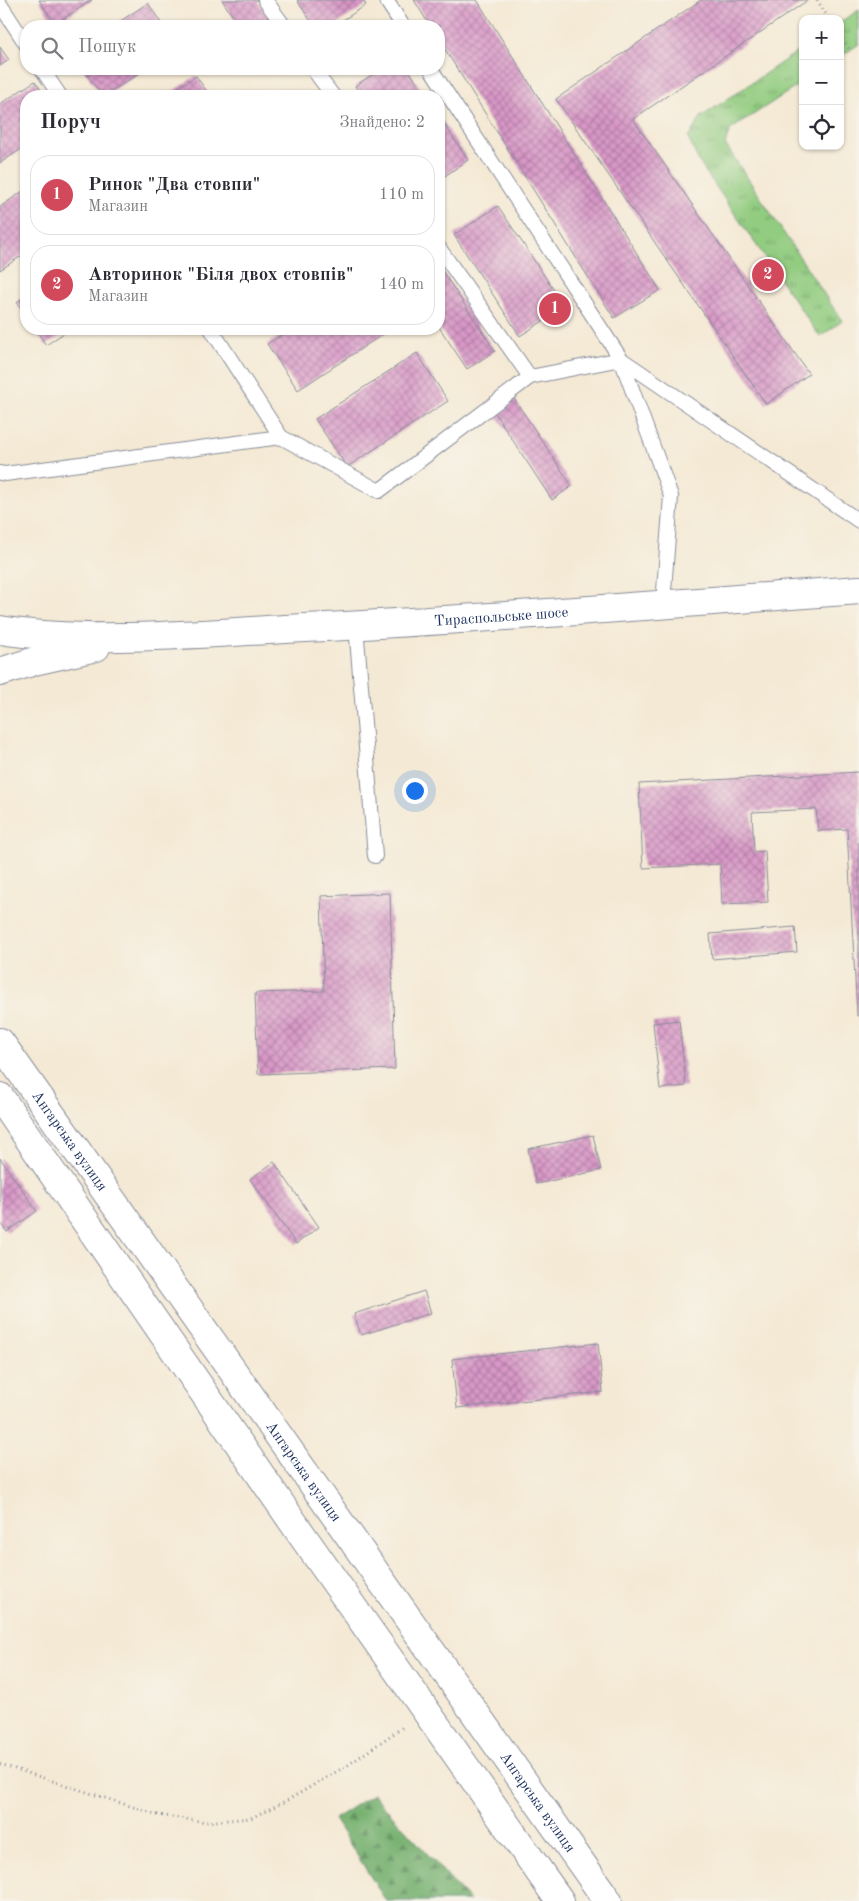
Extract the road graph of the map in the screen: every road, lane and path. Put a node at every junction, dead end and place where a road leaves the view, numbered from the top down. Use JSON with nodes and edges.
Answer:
{"nodes":[{"id":1,"x":265,"y":0,"type":"edge"},
{"id":2,"x":386,"y":0,"type":"edge"},
{"id":3,"x":817,"y":0,"type":"edge"},
{"id":4,"x":0,"y":4,"type":"edge"},
{"id":5,"x":827,"y":15,"type":"edge"},
{"id":6,"x":280,"y":20,"type":"edge"},
{"id":7,"x":399,"y":20,"type":"edge"},
{"id":8,"x":20,"y":35,"type":"edge"},
{"id":9,"x":844,"y":41,"type":"edge"},
{"id":10,"x":850,"y":50,"type":"dead end"},
{"id":11,"x":46,"y":75,"type":"edge"},
{"id":12,"x":318,"y":75,"type":"edge"},
{"id":13,"x":434,"y":75,"type":"edge"},
{"id":14,"x":56,"y":90,"type":"edge"},
{"id":15,"x":329,"y":90,"type":"edge"},
{"id":16,"x":444,"y":90,"type":"edge"},
{"id":17,"x":445,"y":92,"type":"edge"},
{"id":18,"x":445,"y":257,"type":"edge"},
{"id":19,"x":215,"y":335,"type":"edge"},
{"id":20,"x":621,"y":359,"type":"junction"},
{"id":21,"x":530,"y":377,"type":"junction"},
{"id":22,"x":281,"y":437,"type":"junction"},
{"id":23,"x":0,"y":473,"type":"edge"},
{"id":24,"x":859,"y":521,"type":"edge"},
{"id":25,"x":859,"y":590,"type":"edge"},
{"id":26,"x":662,"y":604,"type":"junction"},
{"id":27,"x":356,"y":626,"type":"junction"},
{"id":28,"x":0,"y":630,"type":"edge"},
{"id":29,"x":144,"y":636,"type":"junction"},
{"id":30,"x":0,"y":672,"type":"edge"},
{"id":31,"x":376,"y":856,"type":"dead end"},
{"id":32,"x":0,"y":1042,"type":"edge"},
{"id":33,"x":0,"y":1097,"type":"edge"},
{"id":34,"x":426,"y":1711,"type":"junction"},
{"id":35,"x":0,"y":1764,"type":"edge"},
{"id":36,"x":560,"y":1901,"type":"edge"},
{"id":37,"x":608,"y":1901,"type":"edge"}],
"edges":[{"from":1,"to":6,"type":"lane"},
{"from":2,"to":7,"type":"lane"},
{"from":3,"to":5,"type":"path"},
{"from":4,"to":8,"type":"lane"},
{"from":9,"to":10,"type":"path"},
{"from":11,"to":14,"type":"lane"},
{"from":12,"to":15,"type":"lane"},
{"from":13,"to":16,"type":"lane"},
{"from":17,"to":20,"type":"lane"},
{"from":18,"to":21,"type":"lane"},
{"from":19,"to":22,"type":"lane"},
{"from":20,"to":21,"type":"lane"},
{"from":20,"to":24,"type":"lane"},
{"from":20,"to":26,"type":"lane"},
{"from":21,"to":22,"type":"lane"},
{"from":22,"to":23,"type":"lane"},
{"from":25,"to":26,"type":"main road","name":"Тираспольське шосе"},
{"from":26,"to":27,"type":"main road","name":"Тираспольське шосе"},
{"from":27,"to":29,"type":"main road","name":"Тираспольське шосе"},
{"from":27,"to":31,"type":"lane"},
{"from":28,"to":29,"type":"main road"},
{"from":29,"to":30,"type":"main road"},
{"from":32,"to":37,"type":"main road","name":"Ангарська вулиця"},
{"from":33,"to":34,"type":"main road"},
{"from":34,"to":35,"type":"path"},
{"from":34,"to":36,"type":"main road"}]}
